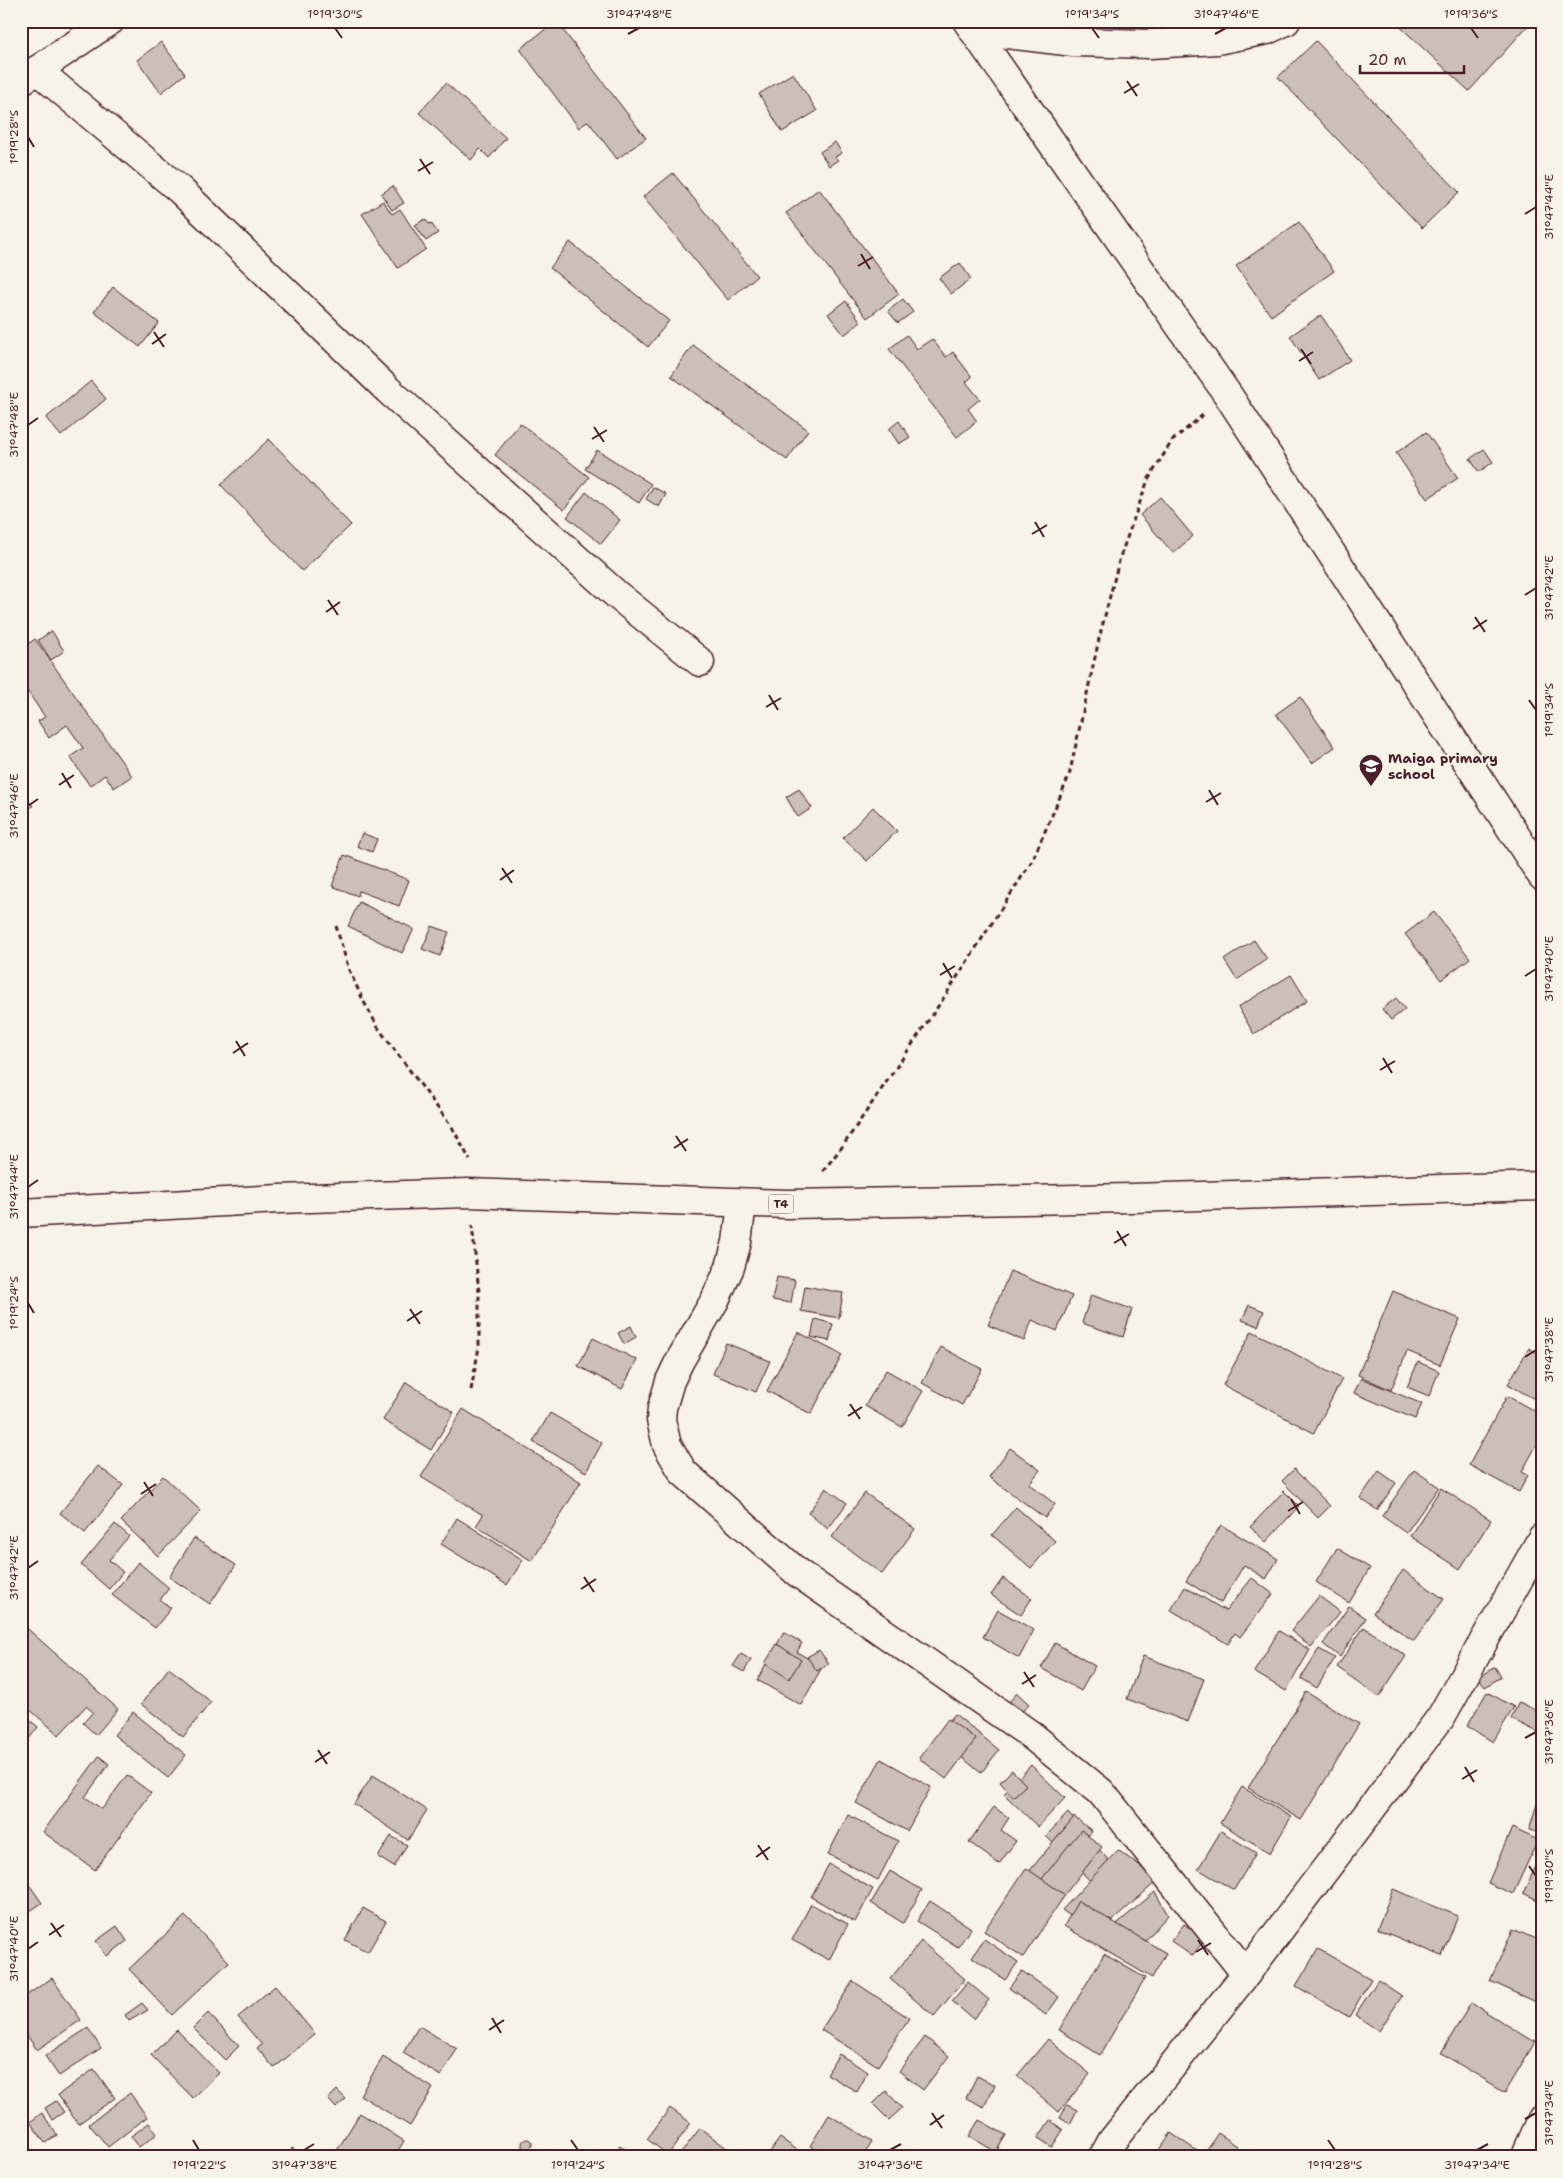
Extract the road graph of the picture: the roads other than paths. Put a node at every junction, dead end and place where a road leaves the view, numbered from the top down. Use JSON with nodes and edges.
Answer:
{"nodes":[{"id":1,"x":110,"y":21,"type":"edge"},
{"id":2,"x":1286,"y":21,"type":"edge"},
{"id":3,"x":970,"y":26,"type":"edge"},
{"id":4,"x":29,"y":75,"type":"edge"},
{"id":5,"x":700,"y":662,"type":"dead end"},
{"id":6,"x":1542,"y":876,"type":"edge"},
{"id":7,"x":1542,"y":1186,"type":"edge"},
{"id":8,"x":742,"y":1204,"type":"junction"},
{"id":9,"x":21,"y":1213,"type":"edge"},
{"id":10,"x":1542,"y":1538,"type":"edge"},
{"id":11,"x":1246,"y":1974,"type":"junction"},
{"id":12,"x":1542,"y":2119,"type":"edge"},
{"id":13,"x":1103,"y":2157,"type":"edge"},
{"id":14,"x":1525,"y":2157,"type":"edge"}],
"edges":[{"from":1,"to":4,"type":"main road"},
{"from":2,"to":3,"type":"main road"},
{"from":3,"to":6,"type":"main road"},
{"from":4,"to":5,"type":"main road"},
{"from":7,"to":8,"type":"main road","number":"T4"},
{"from":8,"to":9,"type":"main road","number":"T4"},
{"from":8,"to":11,"type":"main road"},
{"from":10,"to":11,"type":"main road"},
{"from":11,"to":13,"type":"main road"},
{"from":12,"to":14,"type":"main road"}]}
